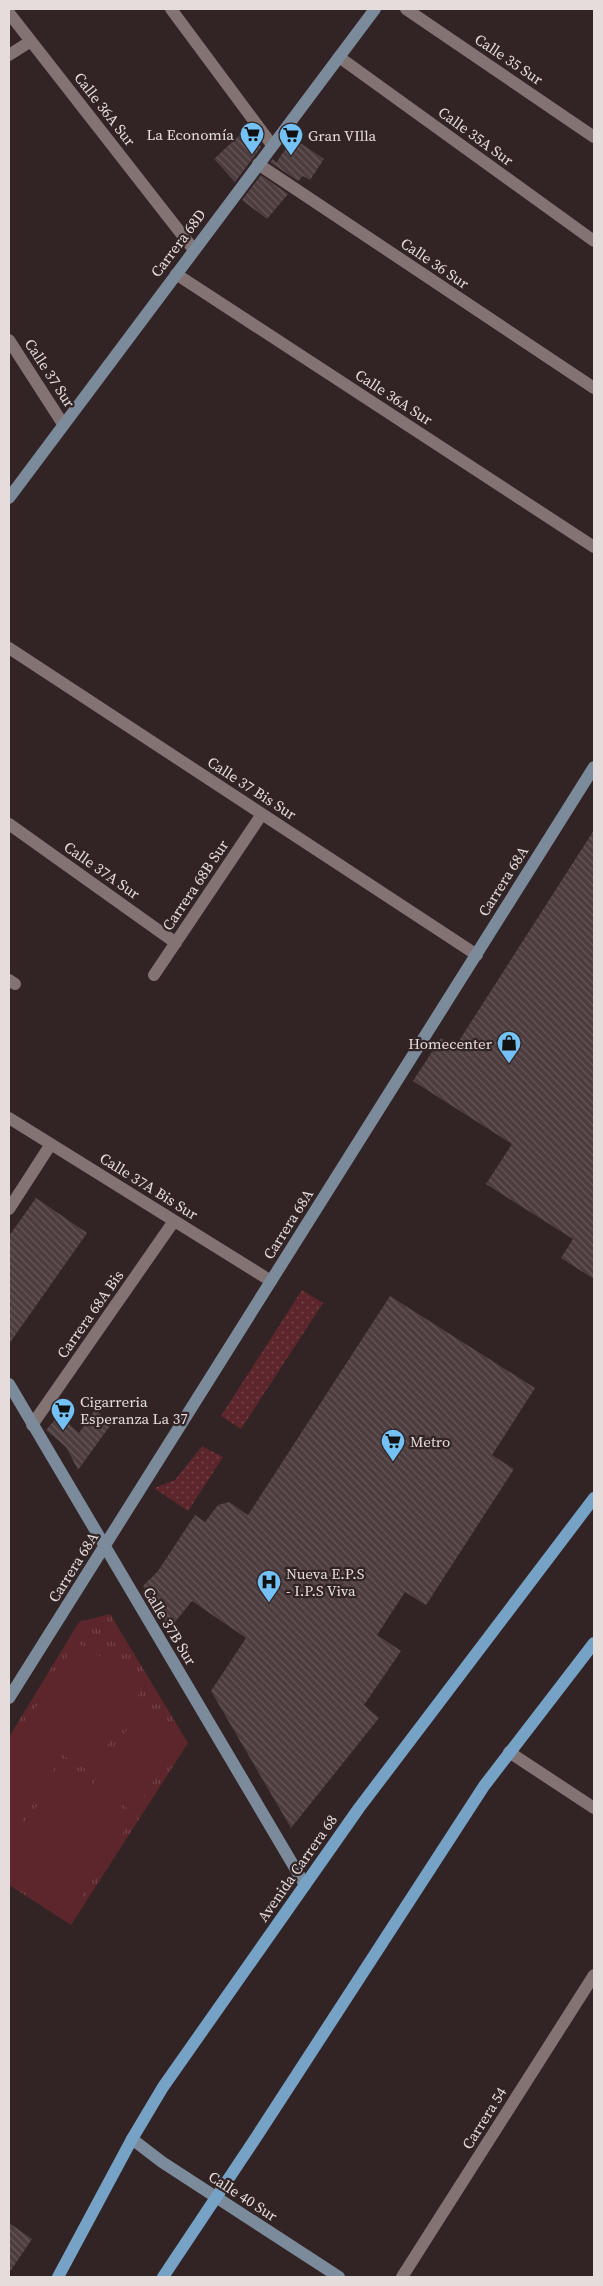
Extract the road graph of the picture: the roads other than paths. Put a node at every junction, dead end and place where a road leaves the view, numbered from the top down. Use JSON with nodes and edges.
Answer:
{"nodes":[{"id":1,"x":170,"y":9,"type":"edge"},
{"id":2,"x":375,"y":9,"type":"edge"},
{"id":3,"x":406,"y":9,"type":"edge"},
{"id":4,"x":9,"y":13,"type":"edge"},
{"id":5,"x":31,"y":41,"type":"junction"},
{"id":6,"x":9,"y":55,"type":"edge"},
{"id":7,"x":339,"y":57,"type":"junction"},
{"id":8,"x":594,"y":137,"type":"edge"},
{"id":9,"x":272,"y":145,"type":"junction"},
{"id":10,"x":258,"y":164,"type":"junction"},
{"id":11,"x":594,"y":241,"type":"edge"},
{"id":12,"x":194,"y":250,"type":"junction"},
{"id":13,"x":176,"y":274,"type":"junction"},
{"id":14,"x":9,"y":340,"type":"edge"},
{"id":15,"x":594,"y":388,"type":"edge"},
{"id":16,"x":64,"y":424,"type":"junction"},
{"id":17,"x":9,"y":498,"type":"edge"},
{"id":18,"x":594,"y":547,"type":"edge"},
{"id":19,"x":9,"y":648,"type":"edge"},
{"id":20,"x":594,"y":767,"type":"edge"},
{"id":21,"x":262,"y":814,"type":"junction"},
{"id":22,"x":9,"y":824,"type":"edge"},
{"id":23,"x":176,"y":943,"type":"junction"},
{"id":24,"x":477,"y":954,"type":"junction"},
{"id":25,"x":154,"y":975,"type":"dead end"},
{"id":26,"x":9,"y":1118,"type":"edge"},
{"id":27,"x":51,"y":1144,"type":"junction"},
{"id":28,"x":9,"y":1209,"type":"edge"},
{"id":29,"x":174,"y":1221,"type":"junction"},
{"id":30,"x":271,"y":1281,"type":"junction"},
{"id":31,"x":9,"y":1384,"type":"edge"},
{"id":32,"x":32,"y":1425,"type":"junction"},
{"id":33,"x":594,"y":1498,"type":"edge"},
{"id":34,"x":105,"y":1548,"type":"junction"},
{"id":35,"x":594,"y":1643,"type":"edge"},
{"id":36,"x":9,"y":1698,"type":"edge"},
{"id":37,"x":509,"y":1752,"type":"junction"},
{"id":38,"x":594,"y":1808,"type":"edge"},
{"id":39,"x":305,"y":1884,"type":"junction"},
{"id":40,"x":594,"y":1975,"type":"edge"},
{"id":41,"x":132,"y":2139,"type":"junction"},
{"id":42,"x":216,"y":2198,"type":"junction"},
{"id":43,"x":58,"y":2277,"type":"edge"},
{"id":44,"x":163,"y":2277,"type":"edge"},
{"id":45,"x":339,"y":2277,"type":"edge"},
{"id":46,"x":402,"y":2277,"type":"edge"}],
"edges":[{"from":1,"to":9,"type":"street"},
{"from":2,"to":7,"type":"street","name":"Carrera 68D"},
{"from":3,"to":8,"type":"street","name":"Calle 35 Sur"},
{"from":4,"to":5,"type":"street","name":"Calle 36A Sur"},
{"from":5,"to":6,"type":"street"},
{"from":5,"to":12,"type":"street","name":"Calle 36A Sur"},
{"from":7,"to":9,"type":"street","name":"Carrera 68D"},
{"from":7,"to":11,"type":"street","name":"Calle 35A Sur"},
{"from":9,"to":10,"type":"street","name":"Carrera 68D"},
{"from":10,"to":12,"type":"street","name":"Carrera 68D"},
{"from":10,"to":15,"type":"street","name":"Calle 36 Sur"},
{"from":12,"to":13,"type":"street","name":"Carrera 68D"},
{"from":13,"to":16,"type":"street","name":"Carrera 68D"},
{"from":13,"to":18,"type":"street","name":"Calle 36A Sur"},
{"from":14,"to":16,"type":"street","name":"Calle 37 Sur"},
{"from":16,"to":17,"type":"street","name":"Carrera 68D"},
{"from":19,"to":21,"type":"street","name":"Calle 37 Bis Sur"},
{"from":20,"to":24,"type":"street","name":"Carrera 68A"},
{"from":21,"to":23,"type":"street","name":"Carrera 68B Sur"},
{"from":21,"to":24,"type":"street","name":"Calle 37 Bis Sur"},
{"from":22,"to":23,"type":"street","name":"Calle 37A Sur"},
{"from":23,"to":25,"type":"street","name":"Carrera 68B Sur"},
{"from":24,"to":30,"type":"street","name":"Carrera 68A"},
{"from":26,"to":27,"type":"street","name":"Calle 37A Bis Sur"},
{"from":27,"to":28,"type":"street"},
{"from":27,"to":29,"type":"street","name":"Calle 37A Bis Sur"},
{"from":29,"to":30,"type":"street","name":"Calle 37A Bis Sur"},
{"from":29,"to":32,"type":"street","name":"Carrera 68A Bis"},
{"from":30,"to":34,"type":"street","name":"Carrera 68A"},
{"from":31,"to":32,"type":"street","name":"Calle 37B Sur"},
{"from":32,"to":34,"type":"street","name":"Calle 37B Sur"},
{"from":33,"to":39,"type":"main road","name":"Avenida Carrera 68"},
{"from":34,"to":36,"type":"street","name":"Carrera 68A"},
{"from":34,"to":39,"type":"street","name":"Calle 37B Sur"},
{"from":35,"to":37,"type":"main road"},
{"from":37,"to":38,"type":"street"},
{"from":37,"to":42,"type":"main road"},
{"from":39,"to":41,"type":"main road","name":"Avenida Carrera 68"},
{"from":40,"to":46,"type":"street","name":"Carrera 54"},
{"from":41,"to":42,"type":"street","name":"Calle 40 Sur"},
{"from":41,"to":43,"type":"main road","name":"Avenida Carrera 68"},
{"from":42,"to":44,"type":"main road"},
{"from":42,"to":45,"type":"street","name":"Calle 40 Sur"}]}
